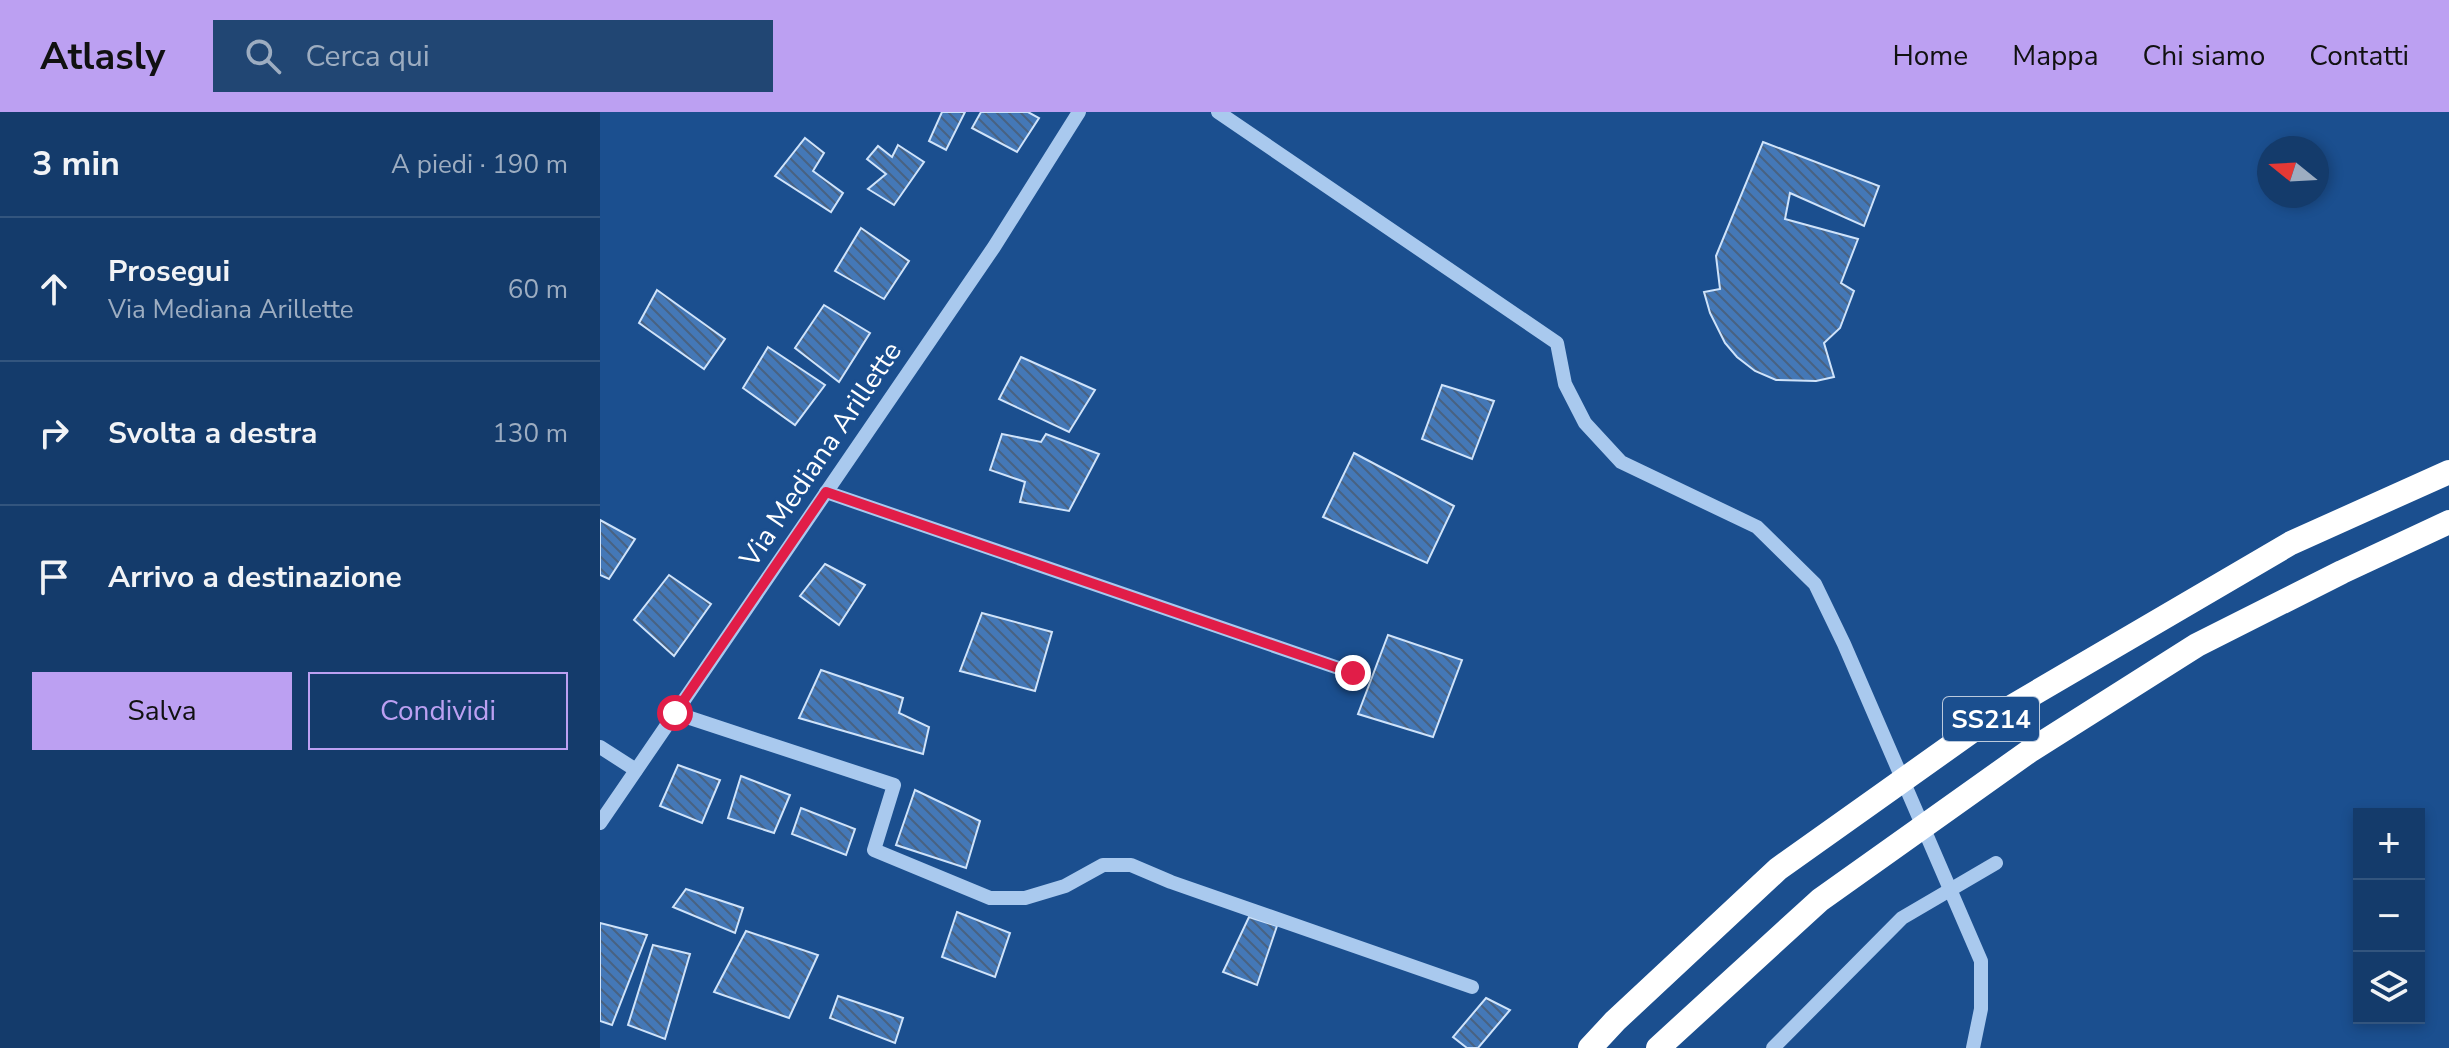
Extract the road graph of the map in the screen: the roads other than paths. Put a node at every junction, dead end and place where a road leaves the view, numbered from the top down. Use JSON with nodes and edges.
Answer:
{"nodes":[{"id":1,"x":1079,"y":112,"type":"edge"},
{"id":2,"x":1218,"y":112,"type":"edge"},
{"id":3,"x":2449,"y":472,"type":"edge"},
{"id":4,"x":826,"y":492,"type":"junction"},
{"id":5,"x":2449,"y":522,"type":"edge"},
{"id":6,"x":1353,"y":673,"type":"dead end"},
{"id":7,"x":675,"y":713,"type":"junction"},
{"id":8,"x":600,"y":747,"type":"edge"},
{"id":9,"x":636,"y":770,"type":"junction"},
{"id":10,"x":600,"y":823,"type":"edge"},
{"id":11,"x":1996,"y":863,"type":"dead end"},
{"id":12,"x":1472,"y":987,"type":"dead end"},
{"id":13,"x":1590,"y":1048,"type":"edge"},
{"id":14,"x":1658,"y":1048,"type":"edge"},
{"id":15,"x":1773,"y":1048,"type":"edge"},
{"id":16,"x":1973,"y":1048,"type":"edge"}],
"edges":[{"from":1,"to":4,"type":"street","name":"Via Mediana Arillette"},
{"from":2,"to":16,"type":"street"},
{"from":3,"to":13,"type":"highway","number":"SS214"},
{"from":4,"to":6,"type":"street"},
{"from":4,"to":7,"type":"street","name":"Via Mediana Arillette"},
{"from":5,"to":14,"type":"highway","number":"SS214"},
{"from":7,"to":9,"type":"street","name":"Via Mediana Arillette"},
{"from":7,"to":12,"type":"street"},
{"from":8,"to":9,"type":"street"},
{"from":9,"to":10,"type":"street","name":"Via Mediana Arillette"},
{"from":11,"to":15,"type":"street"}]}
